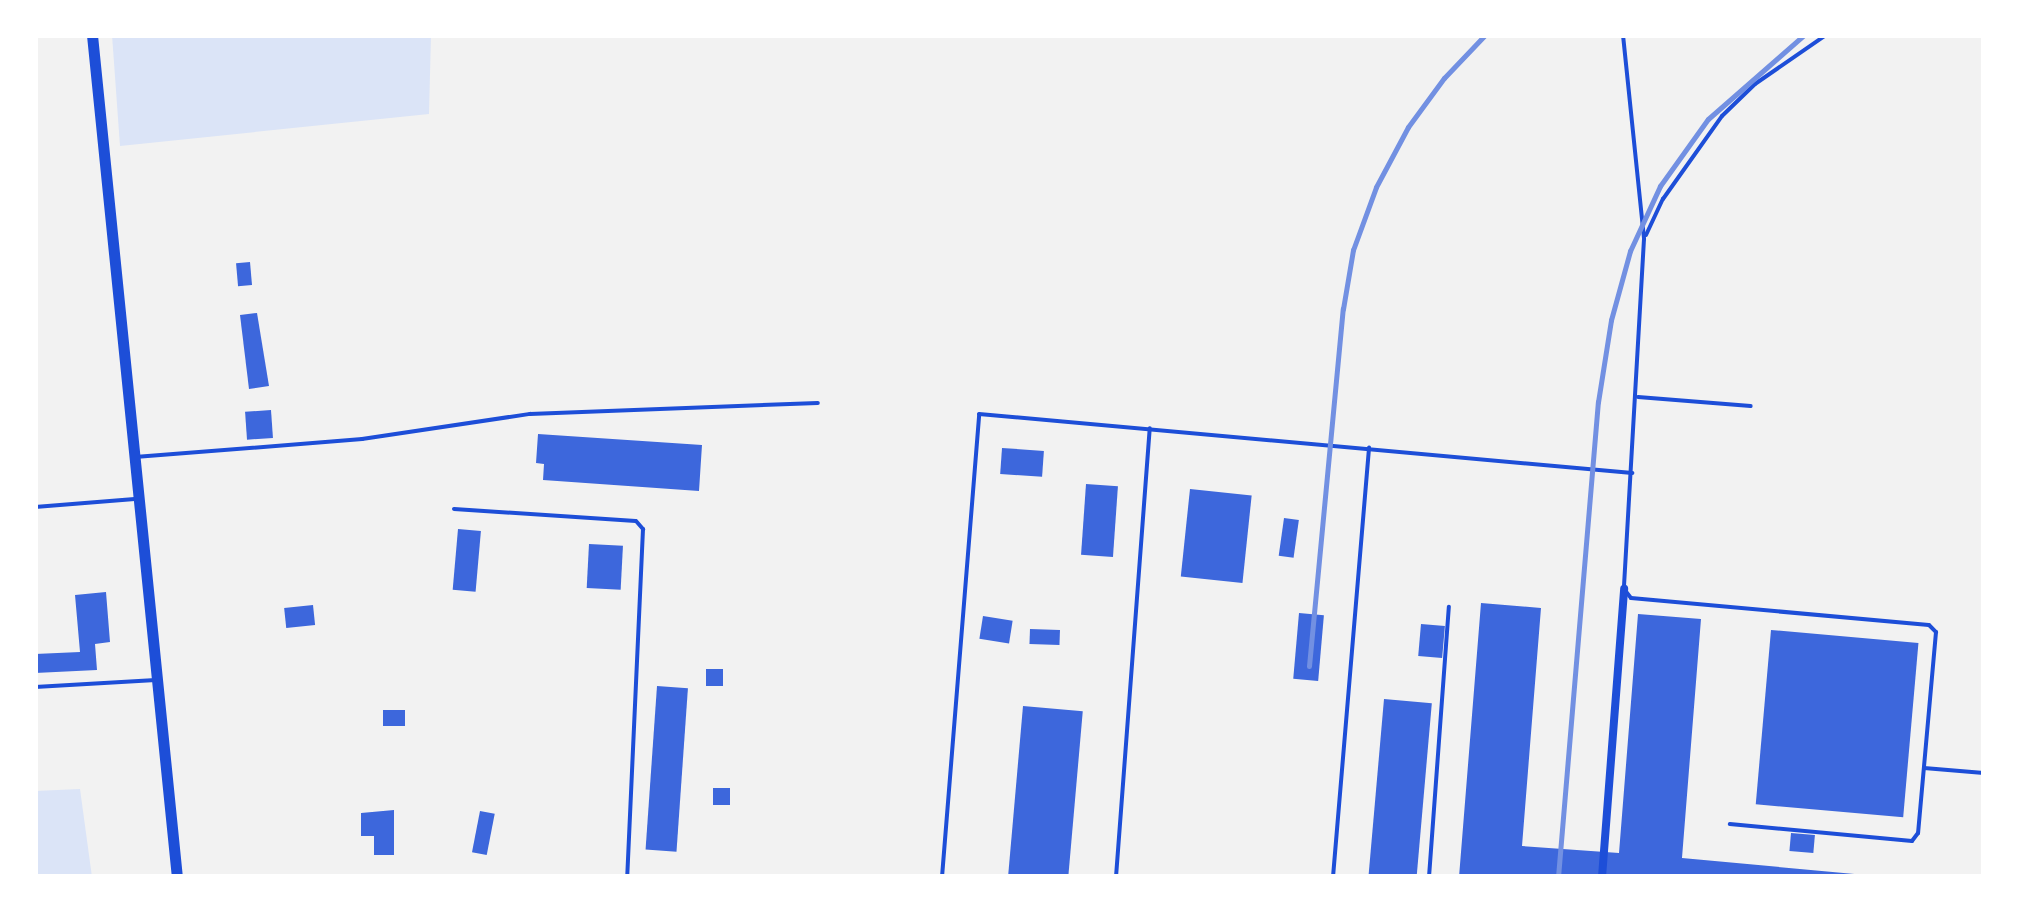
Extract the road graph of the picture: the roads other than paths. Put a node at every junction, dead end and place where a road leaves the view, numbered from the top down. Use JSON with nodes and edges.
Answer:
{"nodes":[{"id":1,"x":92,"y":35,"type":"edge"},
{"id":2,"x":1623,"y":35,"type":"edge"},
{"id":3,"x":1826,"y":35,"type":"edge"},
{"id":4,"x":1644,"y":239,"type":"junction"},
{"id":5,"x":1638,"y":397,"type":"junction"},
{"id":6,"x":818,"y":404,"type":"dead end"},
{"id":7,"x":1752,"y":406,"type":"dead end"},
{"id":8,"x":1150,"y":428,"type":"junction"},
{"id":9,"x":1369,"y":446,"type":"junction"},
{"id":10,"x":134,"y":457,"type":"junction"},
{"id":11,"x":1632,"y":472,"type":"junction"},
{"id":12,"x":138,"y":499,"type":"junction"},
{"id":13,"x":35,"y":507,"type":"edge"},
{"id":14,"x":454,"y":509,"type":"dead end"},
{"id":15,"x":1624,"y":589,"type":"junction"},
{"id":16,"x":1449,"y":606,"type":"dead end"},
{"id":17,"x":156,"y":680,"type":"junction"},
{"id":18,"x":35,"y":687,"type":"edge"},
{"id":19,"x":1924,"y":768,"type":"junction"},
{"id":20,"x":1984,"y":773,"type":"edge"},
{"id":21,"x":1730,"y":824,"type":"dead end"},
{"id":22,"x":176,"y":877,"type":"edge"},
{"id":23,"x":626,"y":877,"type":"edge"},
{"id":24,"x":942,"y":877,"type":"edge"},
{"id":25,"x":1116,"y":877,"type":"edge"},
{"id":26,"x":1333,"y":877,"type":"edge"},
{"id":27,"x":1429,"y":877,"type":"edge"},
{"id":28,"x":1602,"y":877,"type":"edge"}],
"edges":[{"from":1,"to":10,"type":"main road"},
{"from":2,"to":4,"type":"lane"},
{"from":3,"to":4,"type":"lane"},
{"from":4,"to":5,"type":"lane"},
{"from":5,"to":7,"type":"lane"},
{"from":5,"to":11,"type":"lane"},
{"from":6,"to":10,"type":"lane"},
{"from":8,"to":9,"type":"lane"},
{"from":8,"to":24,"type":"lane"},
{"from":8,"to":25,"type":"lane"},
{"from":9,"to":11,"type":"lane"},
{"from":9,"to":26,"type":"lane"},
{"from":10,"to":12,"type":"main road"},
{"from":11,"to":15,"type":"lane"},
{"from":12,"to":13,"type":"lane"},
{"from":12,"to":17,"type":"main road"},
{"from":14,"to":23,"type":"lane"},
{"from":15,"to":19,"type":"lane"},
{"from":15,"to":28,"type":"street"},
{"from":16,"to":27,"type":"lane"},
{"from":17,"to":18,"type":"lane"},
{"from":17,"to":22,"type":"main road"},
{"from":19,"to":20,"type":"lane"},
{"from":19,"to":21,"type":"lane"}]}
